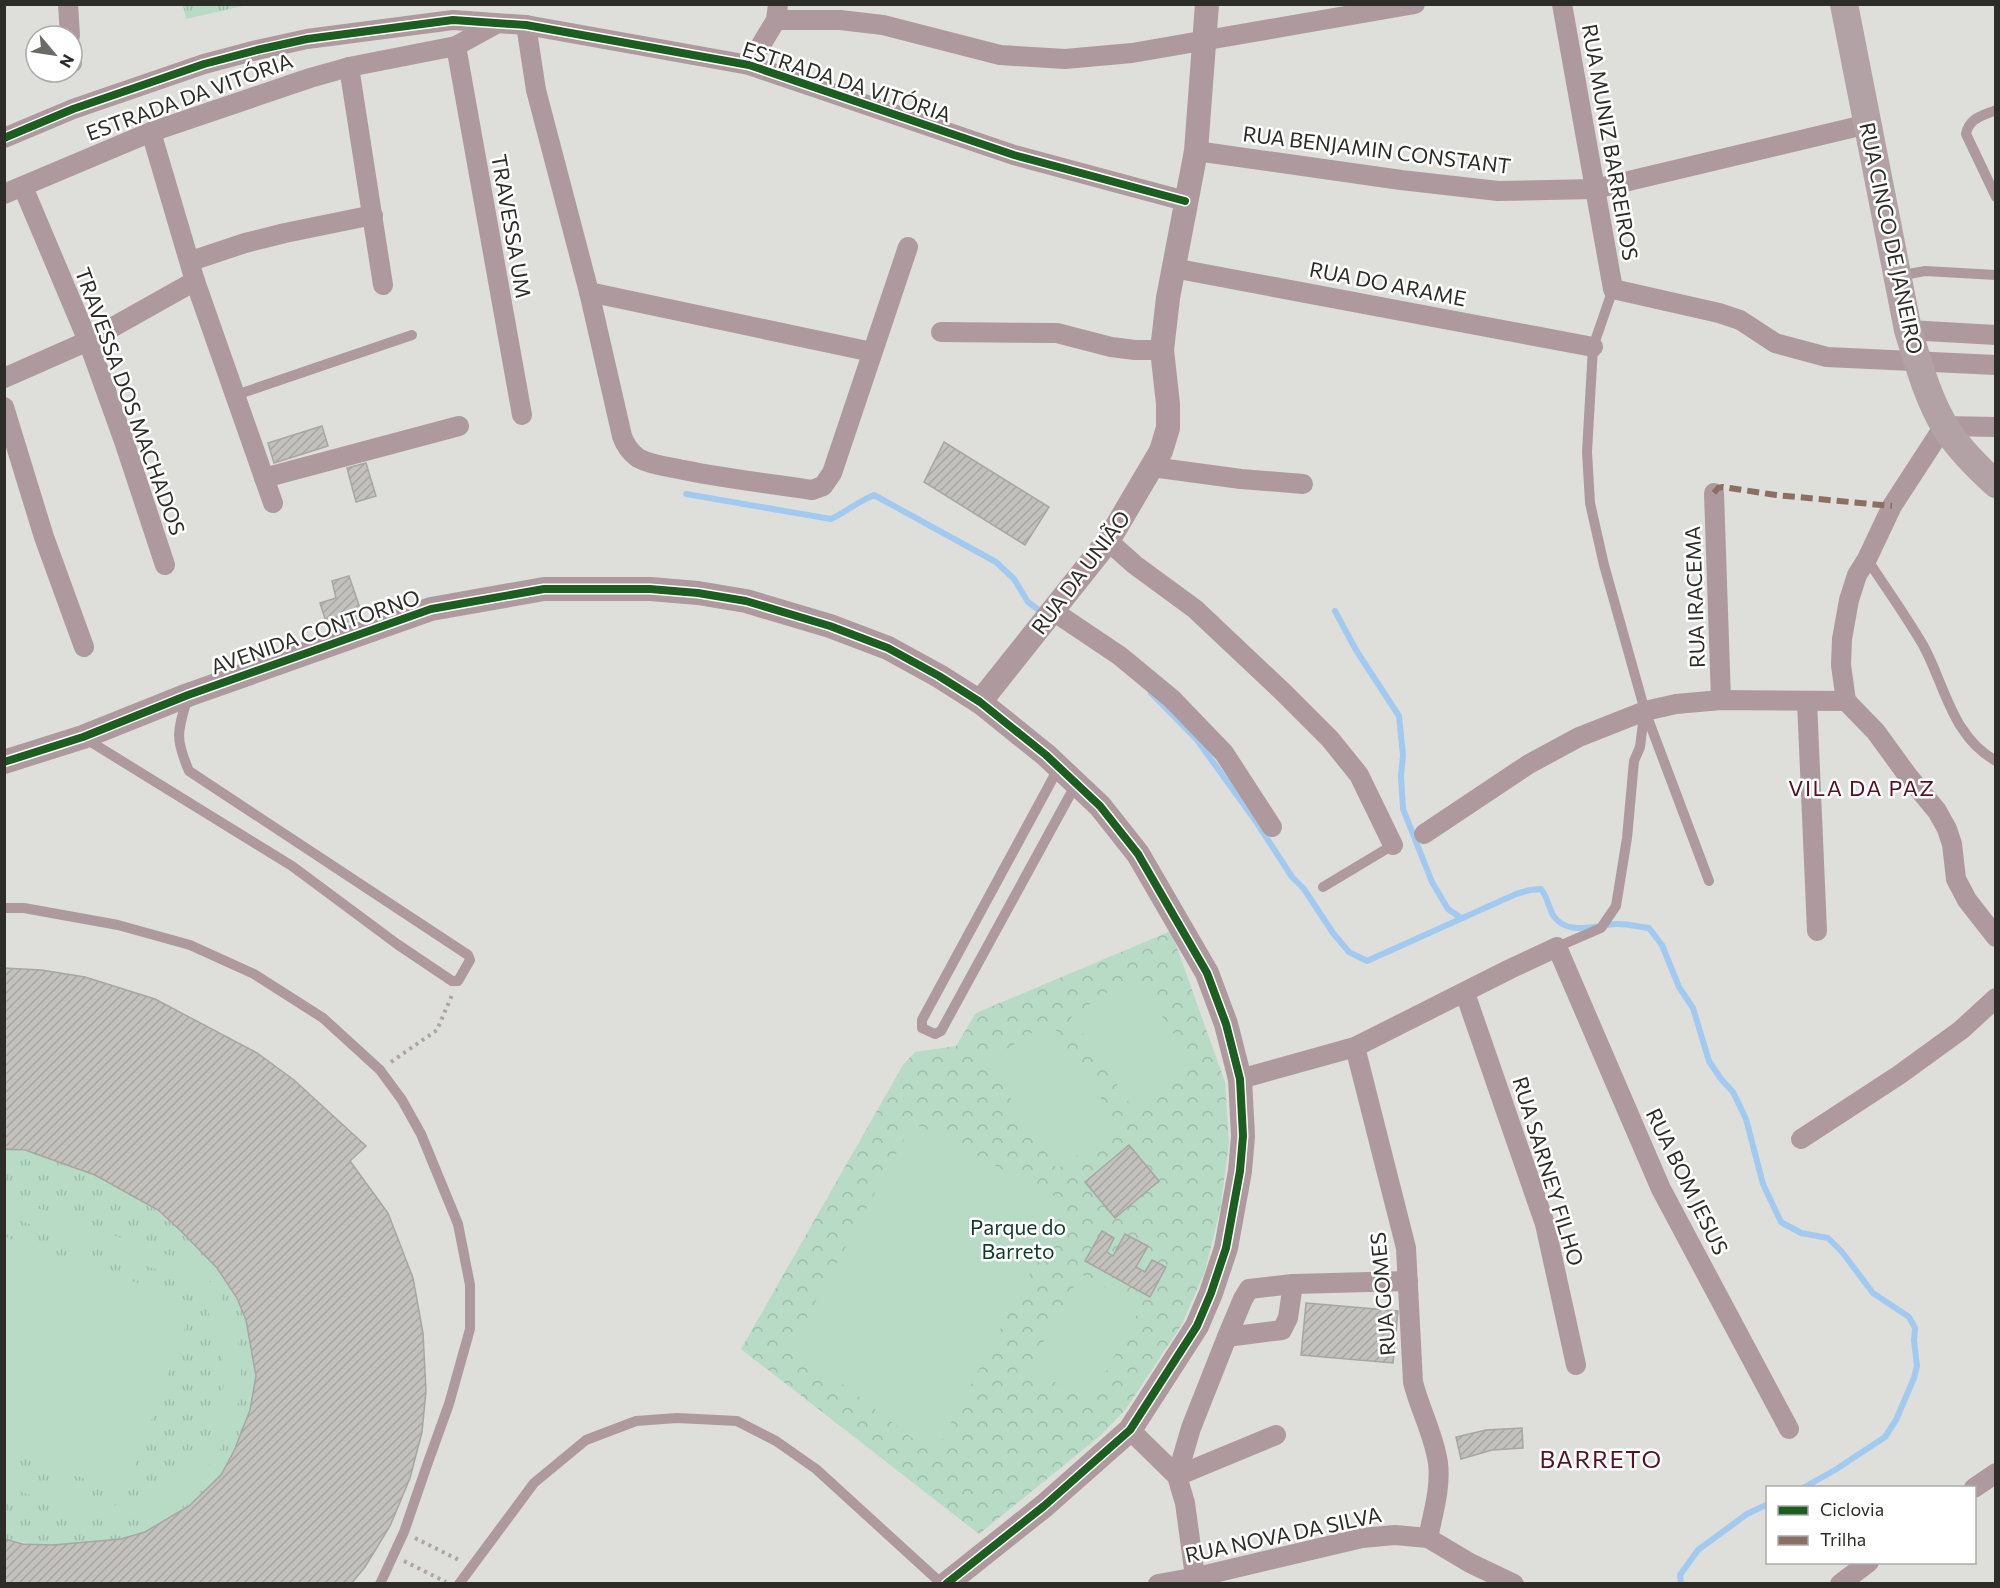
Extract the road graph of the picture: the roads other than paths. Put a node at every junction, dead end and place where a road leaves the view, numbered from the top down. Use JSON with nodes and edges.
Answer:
{"nodes":[{"id":1,"x":68,"y":4,"type":"edge"},
{"id":2,"x":492,"y":4,"type":"edge"},
{"id":3,"x":1207,"y":4,"type":"edge"},
{"id":4,"x":1415,"y":4,"type":"edge"},
{"id":5,"x":1562,"y":4,"type":"edge"},
{"id":6,"x":1844,"y":4,"type":"edge"},
{"id":7,"x":777,"y":12,"type":"edge"},
{"id":8,"x":69,"y":24,"type":"edge"},
{"id":9,"x":496,"y":24,"type":"junction"},
{"id":10,"x":526,"y":25,"type":"junction"},
{"id":11,"x":1204,"y":41,"type":"junction"},
{"id":12,"x":456,"y":46,"type":"junction"},
{"id":13,"x":748,"y":65,"type":"junction"},
{"id":14,"x":349,"y":67,"type":"junction"},
{"id":15,"x":1995,"y":110,"type":"edge"},
{"id":16,"x":1868,"y":124,"type":"junction"},
{"id":17,"x":151,"y":132,"type":"junction"},
{"id":18,"x":4,"y":138,"type":"edge"},
{"id":19,"x":1196,"y":151,"type":"junction"},
{"id":20,"x":1991,"y":174,"type":"edge"},
{"id":21,"x":1595,"y":189,"type":"junction"},
{"id":22,"x":14,"y":191,"type":"edge"},
{"id":23,"x":1995,"y":197,"type":"edge"},
{"id":24,"x":1185,"y":201,"type":"junction"},
{"id":25,"x":373,"y":215,"type":"junction"},
{"id":26,"x":908,"y":247,"type":"dead end"},
{"id":27,"x":191,"y":261,"type":"junction"},
{"id":28,"x":1173,"y":268,"type":"junction"},
{"id":29,"x":1995,"y":275,"type":"edge"},
{"id":30,"x":1897,"y":276,"type":"junction"},
{"id":31,"x":195,"y":281,"type":"junction"},
{"id":32,"x":383,"y":285,"type":"dead end"},
{"id":33,"x":1613,"y":289,"type":"junction"},
{"id":34,"x":589,"y":292,"type":"junction"},
{"id":35,"x":1908,"y":330,"type":"junction"},
{"id":36,"x":941,"y":332,"type":"dead end"},
{"id":37,"x":412,"y":335,"type":"dead end"},
{"id":38,"x":1995,"y":335,"type":"edge"},
{"id":39,"x":88,"y":340,"type":"junction"},
{"id":40,"x":1593,"y":347,"type":"junction"},
{"id":41,"x":1162,"y":350,"type":"junction"},
{"id":42,"x":872,"y":352,"type":"junction"},
{"id":43,"x":1917,"y":361,"type":"junction"},
{"id":44,"x":1995,"y":365,"type":"edge"},
{"id":45,"x":4,"y":378,"type":"edge"},
{"id":46,"x":236,"y":395,"type":"junction"},
{"id":47,"x":4,"y":407,"type":"edge"},
{"id":48,"x":522,"y":415,"type":"dead end"},
{"id":49,"x":459,"y":426,"type":"dead end"},
{"id":50,"x":1944,"y":426,"type":"junction"},
{"id":51,"x":1995,"y":427,"type":"edge"},
{"id":52,"x":1152,"y":467,"type":"junction"},
{"id":53,"x":264,"y":478,"type":"junction"},
{"id":54,"x":1303,"y":484,"type":"dead end"},
{"id":55,"x":1995,"y":484,"type":"edge"},
{"id":56,"x":1714,"y":493,"type":"dead end"},
{"id":57,"x":273,"y":503,"type":"dead end"},
{"id":58,"x":1108,"y":541,"type":"junction"},
{"id":59,"x":1867,"y":559,"type":"junction"},
{"id":60,"x":165,"y":565,"type":"dead end"},
{"id":61,"x":1048,"y":616,"type":"junction"},
{"id":62,"x":84,"y":647,"type":"dead end"},
{"id":63,"x":189,"y":695,"type":"junction"},
{"id":64,"x":1721,"y":700,"type":"junction"},
{"id":65,"x":1806,"y":701,"type":"junction"},
{"id":66,"x":1846,"y":701,"type":"junction"},
{"id":67,"x":980,"y":702,"type":"junction"},
{"id":68,"x":1645,"y":711,"type":"junction"},
{"id":69,"x":83,"y":737,"type":"junction"},
{"id":70,"x":1995,"y":761,"type":"edge"},
{"id":71,"x":4,"y":762,"type":"edge"},
{"id":72,"x":1059,"y":767,"type":"junction"},
{"id":73,"x":1076,"y":784,"type":"junction"},
{"id":74,"x":1272,"y":827,"type":"dead end"},
{"id":75,"x":1424,"y":834,"type":"dead end"},
{"id":76,"x":1393,"y":845,"type":"joint"},
{"id":77,"x":1709,"y":881,"type":"dead end"},
{"id":78,"x":1323,"y":887,"type":"dead end"},
{"id":79,"x":4,"y":908,"type":"edge"},
{"id":80,"x":1817,"y":931,"type":"dead end"},
{"id":81,"x":1995,"y":937,"type":"edge"},
{"id":82,"x":1557,"y":947,"type":"junction"},
{"id":83,"x":1465,"y":993,"type":"junction"},
{"id":84,"x":1995,"y":998,"type":"edge"},
{"id":85,"x":1355,"y":1047,"type":"junction"},
{"id":86,"x":1240,"y":1079,"type":"junction"},
{"id":87,"x":1801,"y":1139,"type":"dead end"},
{"id":88,"x":1408,"y":1281,"type":"junction"},
{"id":89,"x":1293,"y":1284,"type":"junction"},
{"id":90,"x":1227,"y":1337,"type":"junction"},
{"id":91,"x":1576,"y":1365,"type":"dead end"},
{"id":92,"x":1789,"y":1429,"type":"dead end"},
{"id":93,"x":1130,"y":1430,"type":"junction"},
{"id":94,"x":1276,"y":1435,"type":"dead end"},
{"id":95,"x":1995,"y":1473,"type":"edge"},
{"id":96,"x":1177,"y":1476,"type":"junction"},
{"id":97,"x":1976,"y":1487,"type":"edge"},
{"id":98,"x":1428,"y":1538,"type":"junction"},
{"id":99,"x":1868,"y":1564,"type":"edge"},
{"id":100,"x":1197,"y":1580,"type":"edge"},
{"id":101,"x":380,"y":1584,"type":"edge"},
{"id":102,"x":459,"y":1584,"type":"edge"},
{"id":103,"x":944,"y":1584,"type":"edge"},
{"id":104,"x":1158,"y":1584,"type":"edge"},
{"id":105,"x":1514,"y":1584,"type":"edge"},
{"id":106,"x":1840,"y":1584,"type":"edge"}],
"edges":[{"from":1,"to":8,"type":"street"},
{"from":2,"to":9,"type":"street"},
{"from":3,"to":11,"type":"street","name":"RUA DA UNIÃO"},
{"from":4,"to":11,"type":"street"},
{"from":5,"to":21,"type":"street","name":"RUA MUNIZ BARREIROS"},
{"from":6,"to":16,"type":"main road","name":"RUA CINCO DE JANEIRO"},
{"from":7,"to":11,"type":"street"},
{"from":7,"to":13,"type":"street","name":"ESTRADA DA VITÓRIA"},
{"from":9,"to":10,"type":"street","name":"ESTRADA DA VITÓRIA"},
{"from":9,"to":12,"type":"street","name":"ESTRADA DA VITÓRIA"},
{"from":9,"to":18,"type":"street","name":"ESTRADA DA VITÓRIA"},
{"from":10,"to":13,"type":"street","name":"ESTRADA DA VITÓRIA"},
{"from":10,"to":34,"type":"street"},
{"from":11,"to":19,"type":"street","name":"RUA DA UNIÃO"},
{"from":12,"to":14,"type":"street","name":"ESTRADA DA VITÓRIA"},
{"from":12,"to":48,"type":"street","name":"TRAVESSA UM"},
{"from":13,"to":24,"type":"street","name":"ESTRADA DA VITÓRIA"},
{"from":14,"to":17,"type":"street","name":"ESTRADA DA VITÓRIA"},
{"from":14,"to":25,"type":"street"},
{"from":15,"to":20,"type":"lane"},
{"from":16,"to":21,"type":"street","name":"RUA BENJAMIN CONSTANT"},
{"from":16,"to":30,"type":"main road","name":"RUA CINCO DE JANEIRO"},
{"from":17,"to":22,"type":"street","name":"ESTRADA DA VITÓRIA"},
{"from":17,"to":27,"type":"street"},
{"from":19,"to":21,"type":"street","name":"RUA BENJAMIN CONSTANT"},
{"from":19,"to":24,"type":"street","name":"RUA DA UNIÃO"},
{"from":20,"to":23,"type":"lane"},
{"from":21,"to":33,"type":"street","name":"RUA MUNIZ BARREIROS"},
{"from":22,"to":39,"type":"street","name":"TRAVESSA DOS MACHADOS"},
{"from":24,"to":28,"type":"street","name":"RUA DA UNIÃO"},
{"from":25,"to":27,"type":"street"},
{"from":25,"to":32,"type":"street"},
{"from":26,"to":42,"type":"street"},
{"from":27,"to":31,"type":"street"},
{"from":28,"to":40,"type":"street","name":"RUA DO ARAME"},
{"from":28,"to":41,"type":"street","name":"RUA DA UNIÃO"},
{"from":29,"to":30,"type":"lane"},
{"from":30,"to":35,"type":"main road","name":"RUA CINCO DE JANEIRO"},
{"from":31,"to":39,"type":"street"},
{"from":31,"to":46,"type":"street"},
{"from":33,"to":40,"type":"lane"},
{"from":33,"to":43,"type":"street"},
{"from":34,"to":42,"type":"street"},
{"from":34,"to":42,"type":"street"},
{"from":35,"to":38,"type":"street"},
{"from":35,"to":43,"type":"main road","name":"RUA CINCO DE JANEIRO"},
{"from":36,"to":41,"type":"street"},
{"from":37,"to":46,"type":"lane"},
{"from":39,"to":45,"type":"street"},
{"from":39,"to":60,"type":"street","name":"TRAVESSA DOS MACHADOS"},
{"from":40,"to":68,"type":"lane"},
{"from":41,"to":52,"type":"street","name":"RUA DA UNIÃO"},
{"from":43,"to":44,"type":"street"},
{"from":43,"to":50,"type":"main road","name":"RUA CINCO DE JANEIRO"},
{"from":46,"to":53,"type":"street"},
{"from":47,"to":62,"type":"street"},
{"from":49,"to":53,"type":"street"},
{"from":50,"to":51,"type":"street"},
{"from":50,"to":55,"type":"main road","name":"RUA CINCO DE JANEIRO"},
{"from":50,"to":59,"type":"street"},
{"from":52,"to":54,"type":"street"},
{"from":52,"to":58,"type":"street","name":"RUA DA UNIÃO"},
{"from":53,"to":57,"type":"street"},
{"from":56,"to":64,"type":"street","name":"RUA IRACEMA"},
{"from":58,"to":61,"type":"street","name":"RUA DA UNIÃO"},
{"from":58,"to":76,"type":"street"},
{"from":59,"to":66,"type":"street"},
{"from":59,"to":70,"type":"lane"},
{"from":61,"to":67,"type":"street","name":"RUA DA UNIÃO"},
{"from":61,"to":74,"type":"street"},
{"from":63,"to":67,"type":"street","name":"AVENIDA CONTORNO"},
{"from":63,"to":69,"type":"street","name":"AVENIDA CONTORNO"},
{"from":63,"to":69,"type":"lane"},
{"from":64,"to":65,"type":"street"},
{"from":64,"to":68,"type":"street"},
{"from":65,"to":66,"type":"street"},
{"from":65,"to":80,"type":"street"},
{"from":66,"to":81,"type":"street"},
{"from":67,"to":72,"type":"street","name":"AVENIDA CONTORNO"},
{"from":68,"to":75,"type":"street"},
{"from":68,"to":77,"type":"lane"},
{"from":68,"to":82,"type":"lane"},
{"from":69,"to":71,"type":"street","name":"AVENIDA CONTORNO"},
{"from":72,"to":73,"type":"street","name":"AVENIDA CONTORNO"},
{"from":72,"to":73,"type":"lane"},
{"from":73,"to":86,"type":"street","name":"AVENIDA CONTORNO"},
{"from":76,"to":78,"type":"lane"},
{"from":79,"to":101,"type":"lane"},
{"from":82,"to":83,"type":"street"},
{"from":82,"to":92,"type":"street","name":"RUA BOM JESUS"},
{"from":83,"to":85,"type":"street"},
{"from":83,"to":91,"type":"street","name":"RUA SARNEY FILHO"},
{"from":84,"to":87,"type":"street"},
{"from":85,"to":86,"type":"street"},
{"from":85,"to":88,"type":"street","name":"RUA GOMES"},
{"from":86,"to":93,"type":"street","name":"AVENIDA CONTORNO"},
{"from":88,"to":89,"type":"street"},
{"from":88,"to":98,"type":"street","name":"RUA GOMES"},
{"from":89,"to":90,"type":"street"},
{"from":89,"to":90,"type":"street"},
{"from":90,"to":96,"type":"street"},
{"from":93,"to":96,"type":"street"},
{"from":93,"to":103,"type":"street","name":"AVENIDA CONTORNO"},
{"from":94,"to":96,"type":"street"},
{"from":95,"to":97,"type":"street"},
{"from":96,"to":100,"type":"street"},
{"from":98,"to":100,"type":"street","name":"RUA NOVA DA SILVA"},
{"from":98,"to":105,"type":"street","name":"RUA NOVA DA SILVA"},
{"from":99,"to":106,"type":"street"},
{"from":100,"to":104,"type":"street","name":"RUA NOVA DA SILVA"},
{"from":102,"to":103,"type":"lane"}]}
